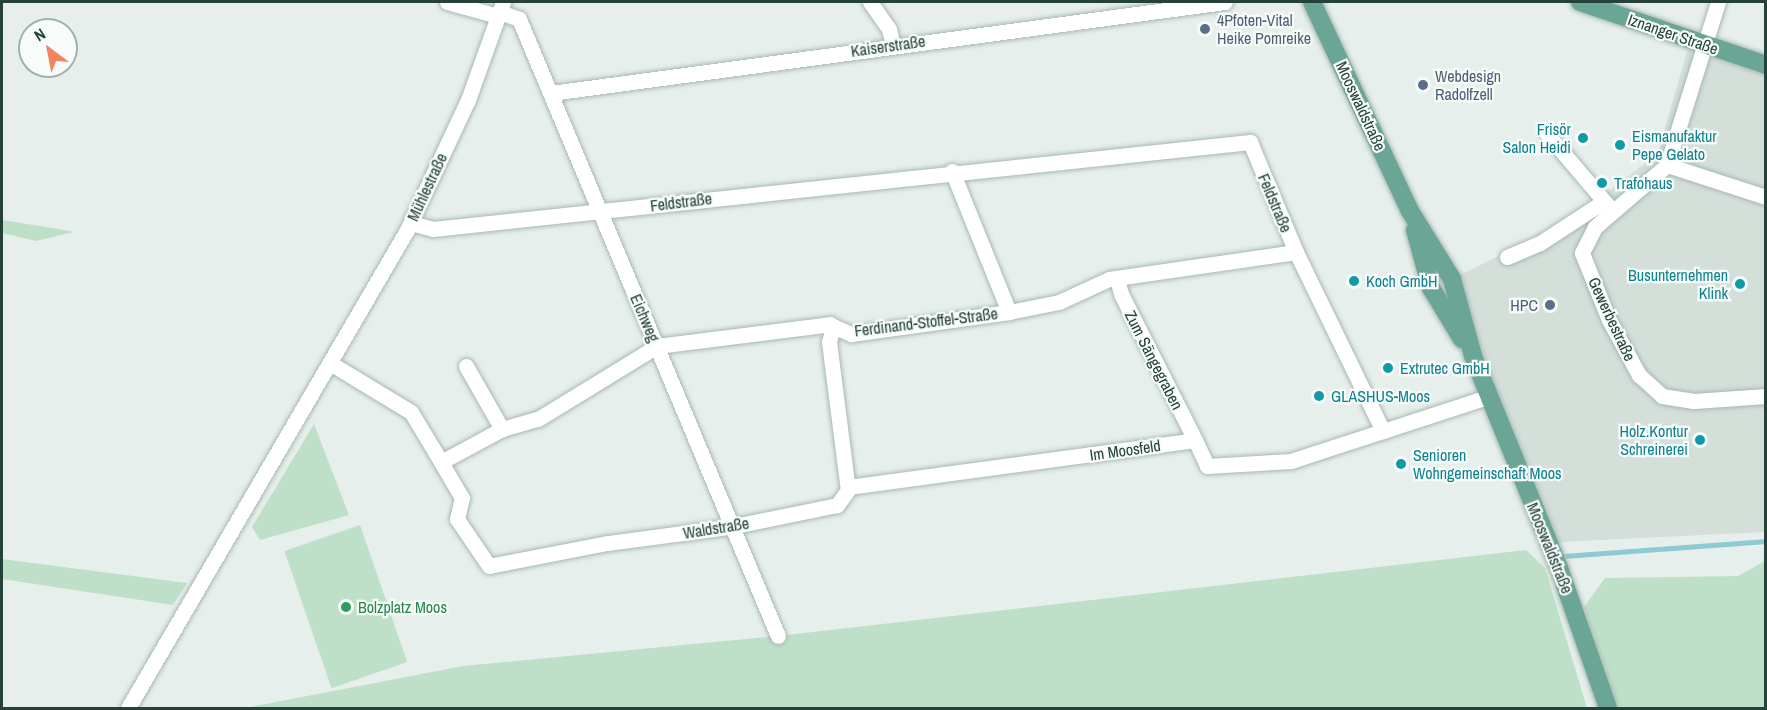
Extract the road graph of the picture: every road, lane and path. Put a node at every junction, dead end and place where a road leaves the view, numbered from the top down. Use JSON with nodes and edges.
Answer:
{"nodes":[{"id":1,"x":447,"y":2,"type":"edge"},
{"id":2,"x":870,"y":2,"type":"edge"},
{"id":3,"x":1225,"y":2,"type":"edge"},
{"id":4,"x":1312,"y":2,"type":"edge"},
{"id":5,"x":1580,"y":2,"type":"edge"},
{"id":6,"x":1718,"y":2,"type":"edge"},
{"id":7,"x":500,"y":10,"type":"edge"},
{"id":8,"x":1703,"y":44,"type":"junction"},
{"id":9,"x":893,"y":45,"type":"junction"},
{"id":10,"x":1766,"y":65,"type":"edge"},
{"id":11,"x":551,"y":93,"type":"junction"},
{"id":12,"x":1548,"y":135,"type":"dead end"},
{"id":13,"x":1667,"y":165,"type":"junction"},
{"id":14,"x":952,"y":171,"type":"junction"},
{"id":15,"x":1766,"y":197,"type":"edge"},
{"id":16,"x":1608,"y":206,"type":"junction"},
{"id":17,"x":600,"y":212,"type":"junction"},
{"id":18,"x":411,"y":223,"type":"junction"},
{"id":19,"x":1296,"y":252,"type":"junction"},
{"id":20,"x":1506,"y":257,"type":"dead end"},
{"id":21,"x":1117,"y":278,"type":"junction"},
{"id":22,"x":1009,"y":312,"type":"junction"},
{"id":23,"x":833,"y":326,"type":"junction"},
{"id":24,"x":657,"y":346,"type":"junction"},
{"id":25,"x":330,"y":363,"type":"junction"},
{"id":26,"x":466,"y":366,"type":"dead end"},
{"id":27,"x":1490,"y":396,"type":"junction"},
{"id":28,"x":1766,"y":396,"type":"edge"},
{"id":29,"x":502,"y":429,"type":"junction"},
{"id":30,"x":1383,"y":431,"type":"junction"},
{"id":31,"x":1195,"y":440,"type":"junction"},
{"id":32,"x":441,"y":462,"type":"junction"},
{"id":33,"x":848,"y":486,"type":"junction"},
{"id":34,"x":735,"y":526,"type":"junction"},
{"id":35,"x":778,"y":636,"type":"dead end"},
{"id":36,"x":128,"y":708,"type":"edge"},
{"id":37,"x":1608,"y":708,"type":"edge"}],
"edges":[{"from":1,"to":7,"type":"street","name":"Eichweg"},
{"from":2,"to":9,"type":"street"},
{"from":3,"to":9,"type":"street","name":"Kaiserstraße"},
{"from":4,"to":27,"type":"main road","name":"Mooswaldstraße"},
{"from":5,"to":8,"type":"main road","name":"Iznanger Straße"},
{"from":6,"to":8,"type":"street"},
{"from":7,"to":11,"type":"street","name":"Eichweg"},
{"from":7,"to":18,"type":"street","name":"Mühlestraße"},
{"from":8,"to":10,"type":"main road","name":"Iznanger Straße"},
{"from":8,"to":13,"type":"street"},
{"from":9,"to":11,"type":"street","name":"Kaiserstraße"},
{"from":11,"to":17,"type":"street","name":"Eichweg"},
{"from":12,"to":16,"type":"street"},
{"from":13,"to":15,"type":"street"},
{"from":13,"to":16,"type":"street","name":"Gewerbestraße"},
{"from":14,"to":17,"type":"street","name":"Feldstraße"},
{"from":14,"to":19,"type":"street","name":"Feldstraße"},
{"from":14,"to":22,"type":"street"},
{"from":16,"to":20,"type":"street","name":"Gewerbestraße"},
{"from":16,"to":28,"type":"street","name":"Gewerbestraße"},
{"from":17,"to":18,"type":"street","name":"Feldstraße"},
{"from":17,"to":24,"type":"street","name":"Eichweg"},
{"from":18,"to":25,"type":"street","name":"Mühlestraße"},
{"from":19,"to":21,"type":"street","name":"Ferdinand-Stoffel-Straße"},
{"from":19,"to":30,"type":"street","name":"Feldstraße"},
{"from":21,"to":22,"type":"street","name":"Ferdinand-Stoffel-Straße"},
{"from":21,"to":31,"type":"street","name":"Zum Sängegraben"},
{"from":22,"to":23,"type":"street","name":"Ferdinand-Stoffel-Straße"},
{"from":23,"to":24,"type":"street","name":"Ferdinand-Stoffel-Straße"},
{"from":23,"to":33,"type":"street"},
{"from":24,"to":29,"type":"street","name":"Ferdinand-Stoffel-Straße"},
{"from":24,"to":34,"type":"street","name":"Eichweg"},
{"from":25,"to":32,"type":"street"},
{"from":25,"to":36,"type":"street","name":"Mühlestraße"},
{"from":26,"to":29,"type":"street"},
{"from":27,"to":30,"type":"street"},
{"from":27,"to":37,"type":"main road","name":"Mooswaldstraße"},
{"from":29,"to":32,"type":"street","name":"Ferdinand-Stoffel-Straße"},
{"from":30,"to":31,"type":"street"},
{"from":31,"to":33,"type":"street","name":"Im Moosfeld"},
{"from":32,"to":34,"type":"street","name":"Waldstraße"},
{"from":33,"to":34,"type":"street","name":"Waldstraße"},
{"from":34,"to":35,"type":"street","name":"Eichweg"}]}
